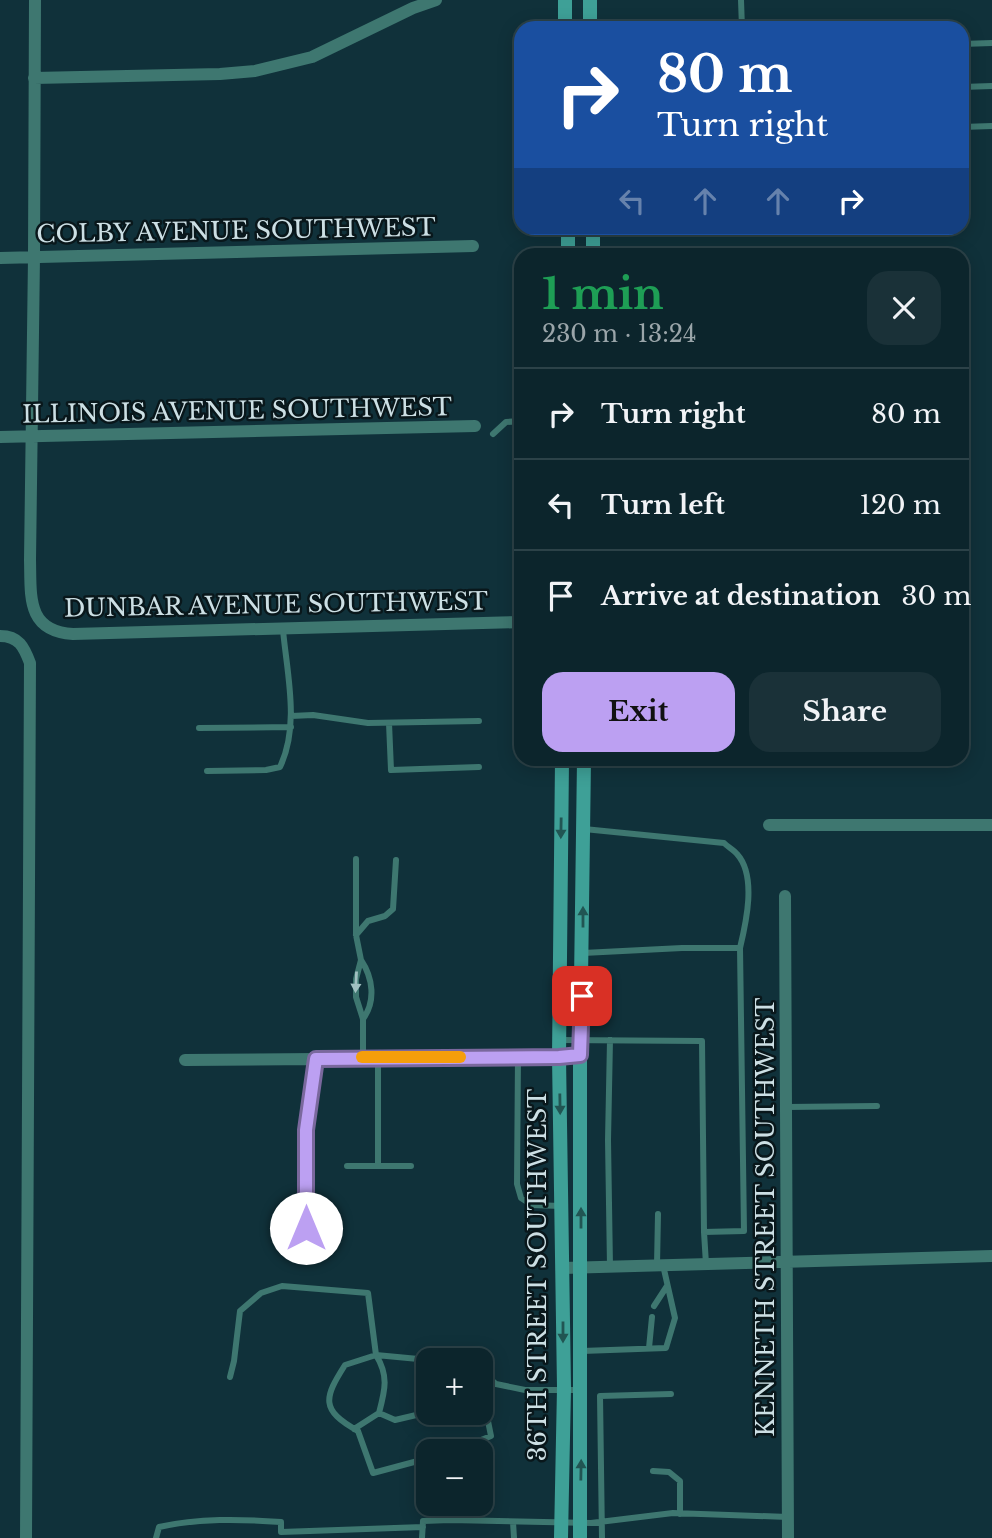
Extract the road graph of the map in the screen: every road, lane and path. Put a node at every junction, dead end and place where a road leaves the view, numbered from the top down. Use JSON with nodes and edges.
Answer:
{"nodes":[{"id":1,"x":35,"y":0,"type":"edge"},
{"id":2,"x":436,"y":0,"type":"edge"},
{"id":3,"x":565,"y":0,"type":"edge"},
{"id":4,"x":590,"y":0,"type":"edge"},
{"id":5,"x":741,"y":0,"type":"edge"},
{"id":6,"x":565,"y":21,"type":"edge"},
{"id":7,"x":590,"y":21,"type":"edge"},
{"id":8,"x":742,"y":21,"type":"edge"},
{"id":9,"x":992,"y":43,"type":"edge"},
{"id":10,"x":969,"y":44,"type":"edge"},
{"id":11,"x":34,"y":78,"type":"junction"},
{"id":12,"x":992,"y":86,"type":"edge"},
{"id":13,"x":969,"y":87,"type":"edge"},
{"id":14,"x":992,"y":126,"type":"edge"},
{"id":15,"x":969,"y":127,"type":"edge"},
{"id":16,"x":473,"y":246,"type":"dead end"},
{"id":17,"x":34,"y":257,"type":"junction"},
{"id":18,"x":0,"y":258,"type":"edge"},
{"id":19,"x":514,"y":422,"type":"edge"},
{"id":20,"x":475,"y":426,"type":"dead end"},
{"id":21,"x":493,"y":435,"type":"dead end"},
{"id":22,"x":30,"y":437,"type":"junction"},
{"id":23,"x":0,"y":438,"type":"edge"},
{"id":24,"x":514,"y":622,"type":"edge"},
{"id":25,"x":283,"y":629,"type":"junction"},
{"id":26,"x":0,"y":636,"type":"edge"},
{"id":27,"x":291,"y":716,"type":"junction"},
{"id":28,"x":479,"y":721,"type":"dead end"},
{"id":29,"x":390,"y":723,"type":"junction"},
{"id":30,"x":291,"y":727,"type":"junction"},
{"id":31,"x":199,"y":728,"type":"dead end"},
{"id":32,"x":562,"y":766,"type":"edge"},
{"id":33,"x":584,"y":766,"type":"edge"},
{"id":34,"x":479,"y":768,"type":"dead end"},
{"id":35,"x":207,"y":771,"type":"dead end"},
{"id":36,"x":769,"y":825,"type":"dead end"},
{"id":37,"x":992,"y":825,"type":"edge"},
{"id":38,"x":583,"y":829,"type":"junction"},
{"id":39,"x":356,"y":859,"type":"dead end"},
{"id":40,"x":396,"y":860,"type":"dead end"},
{"id":41,"x":785,"y":896,"type":"dead end"},
{"id":42,"x":356,"y":935,"type":"junction"},
{"id":43,"x":740,"y":948,"type":"junction"},
{"id":44,"x":583,"y":953,"type":"junction"},
{"id":45,"x":361,"y":960,"type":"junction"},
{"id":46,"x":363,"y":1019,"type":"junction"},
{"id":47,"x":581,"y":1039,"type":"junction"},
{"id":48,"x":560,"y":1040,"type":"junction"},
{"id":49,"x":610,"y":1040,"type":"junction"},
{"id":50,"x":580,"y":1055,"type":"junction"},
{"id":51,"x":363,"y":1057,"type":"junction"},
{"id":52,"x":378,"y":1057,"type":"junction"},
{"id":53,"x":518,"y":1057,"type":"junction"},
{"id":54,"x":559,"y":1057,"type":"junction"},
{"id":55,"x":316,"y":1059,"type":"junction"},
{"id":56,"x":184,"y":1060,"type":"dead end"},
{"id":57,"x":877,"y":1106,"type":"dead end"},
{"id":58,"x":787,"y":1107,"type":"junction"},
{"id":59,"x":347,"y":1166,"type":"dead end"},
{"id":60,"x":378,"y":1166,"type":"junction"},
{"id":61,"x":411,"y":1166,"type":"dead end"},
{"id":62,"x":562,"y":1206,"type":"junction"},
{"id":63,"x":658,"y":1214,"type":"dead end"},
{"id":64,"x":704,"y":1232,"type":"junction"},
{"id":65,"x":306,"y":1252,"type":"dead end"},
{"id":66,"x":992,"y":1256,"type":"edge"},
{"id":67,"x":788,"y":1261,"type":"junction"},
{"id":68,"x":706,"y":1264,"type":"junction"},
{"id":69,"x":660,"y":1265,"type":"junction"},
{"id":70,"x":582,"y":1266,"type":"junction"},
{"id":71,"x":610,"y":1266,"type":"junction"},
{"id":72,"x":563,"y":1268,"type":"junction"},
{"id":73,"x":667,"y":1286,"type":"junction"},
{"id":74,"x":654,"y":1306,"type":"dead end"},
{"id":75,"x":652,"y":1317,"type":"dead end"},
{"id":76,"x":649,"y":1348,"type":"junction"},
{"id":77,"x":582,"y":1351,"type":"junction"},
{"id":78,"x":376,"y":1355,"type":"junction"},
{"id":79,"x":416,"y":1359,"type":"edge"},
{"id":80,"x":230,"y":1377,"type":"dead end"},
{"id":81,"x":493,"y":1381,"type":"edge"},
{"id":82,"x":564,"y":1388,"type":"junction"},
{"id":83,"x":582,"y":1393,"type":"junction"},
{"id":84,"x":671,"y":1394,"type":"dead end"},
{"id":85,"x":600,"y":1396,"type":"junction"},
{"id":86,"x":379,"y":1413,"type":"junction"},
{"id":87,"x":416,"y":1415,"type":"edge"},
{"id":88,"x":488,"y":1425,"type":"edge"},
{"id":89,"x":354,"y":1429,"type":"junction"},
{"id":90,"x":484,"y":1439,"type":"edge"},
{"id":91,"x":416,"y":1461,"type":"edge"},
{"id":92,"x":653,"y":1471,"type":"dead end"},
{"id":93,"x":680,"y":1514,"type":"junction"},
{"id":94,"x":788,"y":1517,"type":"junction"},
{"id":95,"x":513,"y":1522,"type":"junction"},
{"id":96,"x":561,"y":1522,"type":"junction"},
{"id":97,"x":601,"y":1522,"type":"junction"},
{"id":98,"x":423,"y":1527,"type":"junction"},
{"id":99,"x":580,"y":1531,"type":"edge"},
{"id":100,"x":26,"y":1538,"type":"edge"},
{"id":101,"x":156,"y":1538,"type":"edge"},
{"id":102,"x":422,"y":1538,"type":"edge"},
{"id":103,"x":514,"y":1538,"type":"edge"},
{"id":104,"x":561,"y":1538,"type":"edge"},
{"id":105,"x":602,"y":1538,"type":"edge"},
{"id":106,"x":788,"y":1538,"type":"edge"}],
"edges":[{"from":1,"to":11,"type":"street"},
{"from":2,"to":11,"type":"street"},
{"from":3,"to":6,"type":"street"},
{"from":4,"to":7,"type":"street"},
{"from":5,"to":8,"type":"lane"},
{"from":9,"to":10,"type":"lane"},
{"from":11,"to":17,"type":"street"},
{"from":12,"to":13,"type":"lane"},
{"from":14,"to":15,"type":"lane"},
{"from":16,"to":17,"type":"street","name":"COLBY AVENUE SOUTHWEST"},
{"from":17,"to":18,"type":"street","name":"COLBY AVENUE SOUTHWEST"},
{"from":17,"to":22,"type":"street"},
{"from":19,"to":21,"type":"lane"},
{"from":20,"to":22,"type":"street","name":"ILLINOIS AVENUE SOUTHWEST"},
{"from":22,"to":23,"type":"street","name":"ILLINOIS AVENUE SOUTHWEST"},
{"from":22,"to":25,"type":"street","name":"DUNBAR AVENUE SOUTHWEST"},
{"from":24,"to":25,"type":"street","name":"DUNBAR AVENUE SOUTHWEST"},
{"from":25,"to":27,"type":"lane"},
{"from":26,"to":100,"type":"street"},
{"from":27,"to":29,"type":"lane"},
{"from":27,"to":30,"type":"lane"},
{"from":28,"to":29,"type":"lane"},
{"from":29,"to":34,"type":"lane"},
{"from":30,"to":31,"type":"lane"},
{"from":30,"to":35,"type":"lane"},
{"from":32,"to":48,"type":"street","name":"36TH STREET SOUTHWEST","one_way":true},
{"from":33,"to":38,"type":"street","name":"36TH STREET SOUTHWEST"},
{"from":36,"to":37,"type":"street"},
{"from":38,"to":43,"type":"lane"},
{"from":44,"to":38,"type":"street","name":"36TH STREET SOUTHWEST","one_way":true},
{"from":39,"to":42,"type":"lane"},
{"from":40,"to":42,"type":"lane"},
{"from":41,"to":58,"type":"street","name":"KENNETH STREET SOUTHWEST"},
{"from":42,"to":45,"type":"lane"},
{"from":43,"to":44,"type":"lane"},
{"from":43,"to":64,"type":"lane"},
{"from":44,"to":47,"type":"street","name":"36TH STREET SOUTHWEST"},
{"from":45,"to":46,"type":"lane","one_way":true},
{"from":45,"to":46,"type":"lane"},
{"from":46,"to":51,"type":"lane"},
{"from":47,"to":48,"type":"lane"},
{"from":47,"to":49,"type":"lane"},
{"from":47,"to":50,"type":"street","name":"36TH STREET SOUTHWEST"},
{"from":48,"to":54,"type":"street","name":"36TH STREET SOUTHWEST"},
{"from":49,"to":64,"type":"lane"},
{"from":49,"to":71,"type":"lane"},
{"from":50,"to":54,"type":"street"},
{"from":70,"to":50,"type":"street","name":"36TH STREET SOUTHWEST","one_way":true},
{"from":51,"to":52,"type":"street"},
{"from":51,"to":55,"type":"street"},
{"from":52,"to":53,"type":"street"},
{"from":52,"to":60,"type":"lane"},
{"from":53,"to":54,"type":"street"},
{"from":53,"to":62,"type":"lane"},
{"from":54,"to":62,"type":"street","name":"36TH STREET SOUTHWEST","one_way":true},
{"from":55,"to":56,"type":"street"},
{"from":55,"to":65,"type":"street"},
{"from":57,"to":58,"type":"lane"},
{"from":58,"to":67,"type":"street","name":"KENNETH STREET SOUTHWEST"},
{"from":59,"to":60,"type":"lane"},
{"from":60,"to":61,"type":"lane"},
{"from":62,"to":72,"type":"street","name":"36TH STREET SOUTHWEST"},
{"from":63,"to":69,"type":"lane"},
{"from":64,"to":68,"type":"lane"},
{"from":66,"to":67,"type":"street"},
{"from":67,"to":68,"type":"street"},
{"from":67,"to":94,"type":"street","name":"KENNETH STREET SOUTHWEST"},
{"from":68,"to":69,"type":"street"},
{"from":69,"to":71,"type":"street"},
{"from":69,"to":73,"type":"lane"},
{"from":70,"to":71,"type":"street"},
{"from":70,"to":72,"type":"street"},
{"from":70,"to":77,"type":"street","name":"36TH STREET SOUTHWEST"},
{"from":72,"to":82,"type":"street","name":"36TH STREET SOUTHWEST","one_way":true},
{"from":73,"to":74,"type":"lane"},
{"from":73,"to":76,"type":"lane"},
{"from":75,"to":76,"type":"lane"},
{"from":76,"to":77,"type":"lane"},
{"from":77,"to":83,"type":"street","name":"36TH STREET SOUTHWEST"},
{"from":78,"to":79,"type":"lane"},
{"from":78,"to":80,"type":"lane"},
{"from":78,"to":86,"type":"lane"},
{"from":78,"to":89,"type":"lane"},
{"from":81,"to":82,"type":"lane"},
{"from":82,"to":83,"type":"lane"},
{"from":82,"to":96,"type":"street","name":"36TH STREET SOUTHWEST"},
{"from":83,"to":85,"type":"lane"},
{"from":99,"to":83,"type":"street","name":"36TH STREET SOUTHWEST","one_way":true},
{"from":84,"to":85,"type":"lane"},
{"from":85,"to":97,"type":"lane"},
{"from":86,"to":87,"type":"lane"},
{"from":86,"to":89,"type":"lane"},
{"from":88,"to":90,"type":"lane"},
{"from":89,"to":91,"type":"lane"},
{"from":92,"to":93,"type":"lane"},
{"from":93,"to":94,"type":"lane"},
{"from":93,"to":97,"type":"lane"},
{"from":94,"to":106,"type":"street","name":"KENNETH STREET SOUTHWEST"},
{"from":95,"to":96,"type":"lane"},
{"from":95,"to":98,"type":"lane"},
{"from":95,"to":103,"type":"lane"},
{"from":96,"to":99,"type":"lane"},
{"from":96,"to":104,"type":"street","name":"36TH STREET SOUTHWEST"},
{"from":97,"to":99,"type":"lane"},
{"from":97,"to":105,"type":"lane"},
{"from":98,"to":101,"type":"lane"},
{"from":98,"to":102,"type":"lane"}]}
